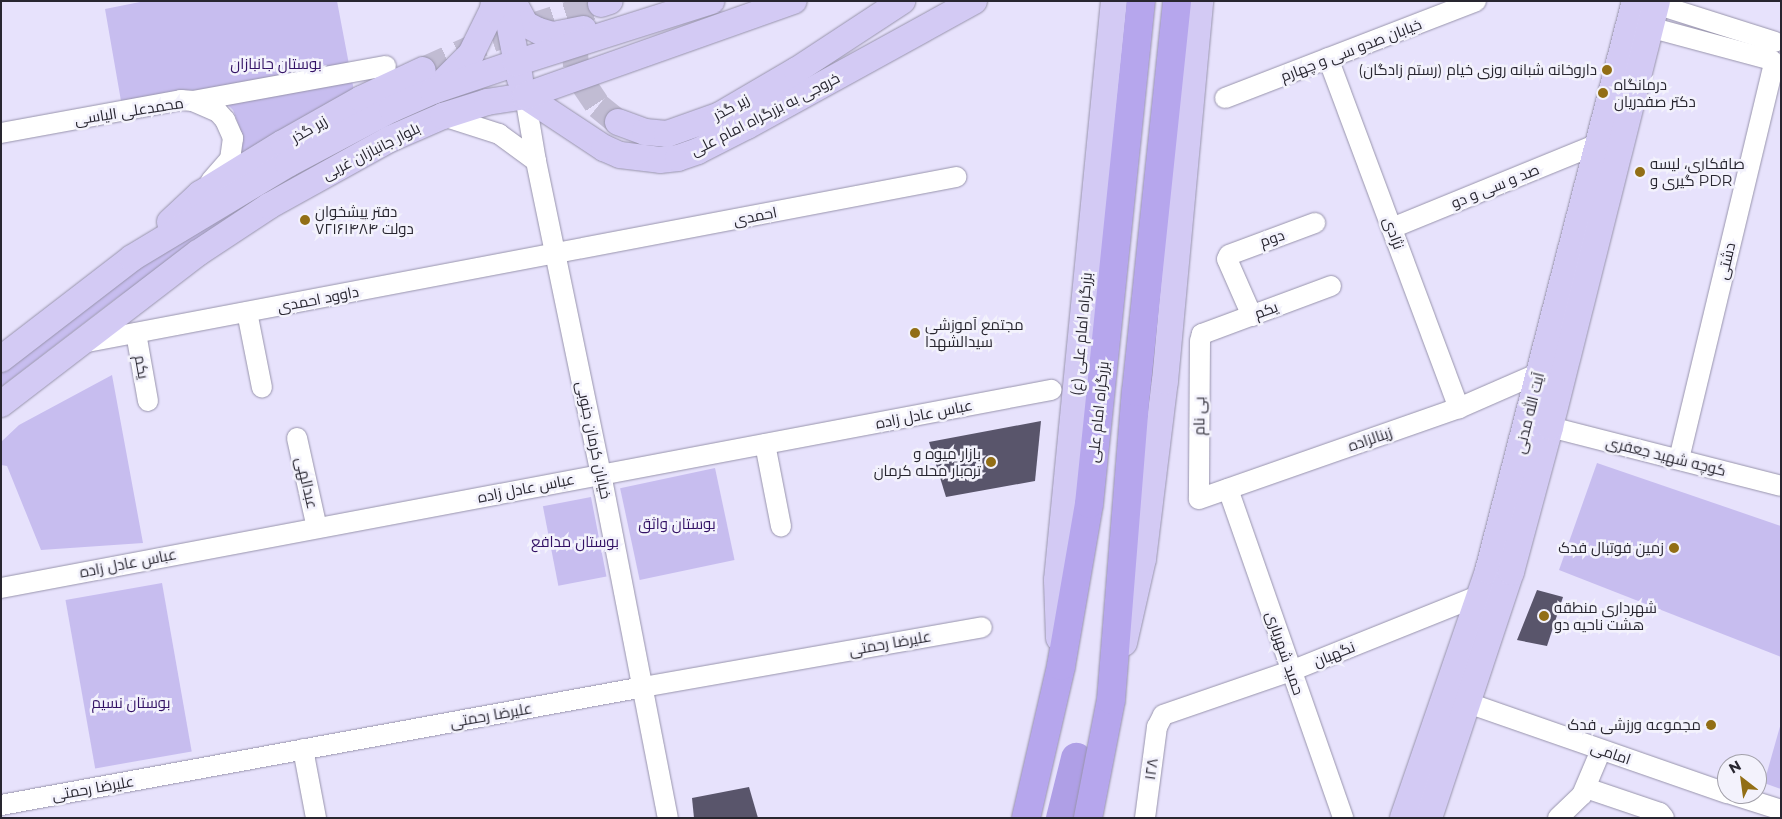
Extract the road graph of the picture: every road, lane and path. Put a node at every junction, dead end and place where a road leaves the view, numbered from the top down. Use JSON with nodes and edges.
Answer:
{"nodes":[{"id":1,"x":494,"y":1,"type":"edge"},
{"id":2,"x":505,"y":1,"type":"edge"},
{"id":3,"x":513,"y":1,"type":"edge"},
{"id":4,"x":711,"y":1,"type":"edge"},
{"id":5,"x":794,"y":1,"type":"edge"},
{"id":6,"x":902,"y":1,"type":"edge"},
{"id":7,"x":939,"y":1,"type":"edge"},
{"id":8,"x":974,"y":1,"type":"edge"},
{"id":9,"x":1114,"y":1,"type":"edge"},
{"id":10,"x":1141,"y":1,"type":"edge"},
{"id":11,"x":1177,"y":1,"type":"edge"},
{"id":12,"x":1200,"y":1,"type":"edge"},
{"id":13,"x":1475,"y":2,"type":"edge"},
{"id":14,"x":1646,"y":10,"type":"edge"},
{"id":15,"x":673,"y":14,"type":"junction"},
{"id":16,"x":834,"y":45,"type":"junction"},
{"id":17,"x":1776,"y":53,"type":"edge"},
{"id":18,"x":1328,"y":58,"type":"junction"},
{"id":19,"x":516,"y":63,"type":"junction"},
{"id":20,"x":386,"y":66,"type":"dead end"},
{"id":21,"x":428,"y":81,"type":"junction"},
{"id":22,"x":525,"y":96,"type":"junction"},
{"id":23,"x":1225,"y":98,"type":"dead end"},
{"id":24,"x":192,"y":101,"type":"junction"},
{"id":25,"x":443,"y":116,"type":"junction"},
{"id":26,"x":618,"y":122,"type":"tunnel mouth"},
{"id":27,"x":1,"y":133,"type":"edge"},
{"id":28,"x":1598,"y":144,"type":"junction"},
{"id":29,"x":536,"y":161,"type":"junction"},
{"id":30,"x":956,"y":177,"type":"dead end"},
{"id":31,"x":200,"y":194,"type":"junction"},
{"id":32,"x":1315,"y":223,"type":"dead end"},
{"id":33,"x":1392,"y":228,"type":"junction"},
{"id":34,"x":555,"y":254,"type":"junction"},
{"id":35,"x":132,"y":258,"type":"junction"},
{"id":36,"x":1331,"y":286,"type":"dead end"},
{"id":37,"x":247,"y":312,"type":"junction"},
{"id":38,"x":1252,"y":316,"type":"junction"},
{"id":39,"x":136,"y":333,"type":"junction"},
{"id":40,"x":1202,"y":334,"type":"joint"},
{"id":41,"x":80,"y":343,"type":"junction"},
{"id":42,"x":4,"y":356,"type":"edge"},
{"id":43,"x":1539,"y":373,"type":"junction"},
{"id":44,"x":262,"y":388,"type":"dead end"},
{"id":45,"x":1051,"y":390,"type":"dead end"},
{"id":46,"x":148,"y":401,"type":"dead end"},
{"id":47,"x":1,"y":404,"type":"edge"},
{"id":48,"x":1459,"y":408,"type":"junction"},
{"id":49,"x":1550,"y":427,"type":"junction"},
{"id":50,"x":297,"y":438,"type":"dead end"},
{"id":51,"x":765,"y":444,"type":"junction"},
{"id":52,"x":1679,"y":459,"type":"junction"},
{"id":53,"x":601,"y":474,"type":"junction"},
{"id":54,"x":1781,"y":486,"type":"edge"},
{"id":55,"x":1228,"y":489,"type":"junction"},
{"id":56,"x":1199,"y":499,"type":"joint"},
{"id":57,"x":781,"y":526,"type":"dead end"},
{"id":58,"x":317,"y":528,"type":"junction"},
{"id":59,"x":1,"y":588,"type":"edge"},
{"id":60,"x":1480,"y":595,"type":"junction"},
{"id":61,"x":982,"y":627,"type":"dead end"},
{"id":62,"x":1061,"y":666,"type":"junction"},
{"id":63,"x":1292,"y":671,"type":"junction"},
{"id":64,"x":643,"y":687,"type":"junction"},
{"id":65,"x":1457,"y":699,"type":"junction"},
{"id":66,"x":1111,"y":700,"type":"junction"},
{"id":67,"x":1159,"y":721,"type":"joint"},
{"id":68,"x":303,"y":750,"type":"junction"},
{"id":69,"x":1601,"y":750,"type":"junction"},
{"id":70,"x":1586,"y":788,"type":"junction"},
{"id":71,"x":1717,"y":790,"type":"edge"},
{"id":72,"x":1762,"y":804,"type":"edge"},
{"id":73,"x":1,"y":805,"type":"edge"},
{"id":74,"x":1781,"y":810,"type":"edge"},
{"id":75,"x":316,"y":818,"type":"edge"},
{"id":76,"x":668,"y":818,"type":"edge"},
{"id":77,"x":1026,"y":818,"type":"edge"},
{"id":78,"x":1088,"y":818,"type":"edge"},
{"id":79,"x":1145,"y":818,"type":"edge"},
{"id":80,"x":1343,"y":818,"type":"edge"},
{"id":81,"x":1402,"y":818,"type":"edge"},
{"id":82,"x":1429,"y":818,"type":"edge"},
{"id":83,"x":1558,"y":818,"type":"edge"},
{"id":84,"x":1664,"y":818,"type":"edge"}],
"edges":[{"from":1,"to":21,"type":"main road"},
{"from":2,"to":19,"type":"main road","name":"خیابان کرمان جنوبی"},
{"from":3,"to":15,"type":"main road"},
{"from":4,"to":15,"type":"main road","name":"بلوار جانبازان غربی"},
{"from":5,"to":22,"type":"main road","name":"بلوار جانبازان غربی"},
{"from":6,"to":16,"type":"main road","name":"زیر گذر"},
{"from":7,"to":16,"type":"main road"},
{"from":8,"to":22,"type":"main road","name":"خروجی به بزرگراه امام علی"},
{"from":9,"to":62,"type":"main road","name":"بزرگراه امام علی (ع)"},
{"from":10,"to":62,"type":"highway","name":"بزرگراه امام علی"},
{"from":11,"to":66,"type":"highway"},
{"from":12,"to":66,"type":"main road"},
{"from":13,"to":18,"type":"street","name":"خیابان صدو سی و چهارم"},
{"from":14,"to":17,"type":"street"},
{"from":14,"to":28,"type":"main road","name":"آیت الله مدنی"},
{"from":14,"to":49,"type":"main road","name":"آیت الله مدنی"},
{"from":15,"to":19,"type":"main road","name":"بلوار جانبازان غربی"},
{"from":16,"to":26,"type":"main road","name":"زیر گذر"},
{"from":17,"to":52,"type":"street","name":"دشتی"},
{"from":18,"to":23,"type":"street","name":"خیابان صدو سی و چهارم"},
{"from":18,"to":33,"type":"street","name":"نژادی"},
{"from":19,"to":21,"type":"main road","name":"بلوار جانبازان غربی"},
{"from":19,"to":22,"type":"main road","name":"خیابان کرمان جنوبی"},
{"from":20,"to":24,"type":"street"},
{"from":21,"to":31,"type":"main road","name":"زیر گذر"},
{"from":21,"to":35,"type":"main road","name":"بلوار جانبازان غربی"},
{"from":22,"to":25,"type":"main road","name":"بلوار جانبازان غربی"},
{"from":22,"to":29,"type":"street","name":"خیابان کرمان جنوبی"},
{"from":24,"to":27,"type":"street","name":"محمدعلی الیاسی"},
{"from":24,"to":31,"type":"street","name":"محمدعلی الیاسی"},
{"from":25,"to":29,"type":"street"},
{"from":25,"to":41,"type":"main road","name":"بلوار جانبازان غربی"},
{"from":28,"to":33,"type":"street","name":"صد و سی و دو"},
{"from":28,"to":43,"type":"main road","name":"آیت الله مدنی"},
{"from":29,"to":34,"type":"street","name":"خیابان کرمان جنوبی"},
{"from":30,"to":34,"type":"street","name":"احمدی"},
{"from":31,"to":35,"type":"main road","name":"زیر گذر"},
{"from":32,"to":38,"type":"street","name":"دوم"},
{"from":33,"to":48,"type":"street","name":"نژادی"},
{"from":34,"to":37,"type":"street","name":"داوود احمدی"},
{"from":34,"to":53,"type":"street","name":"خیابان کرمان جنوبی"},
{"from":35,"to":42,"type":"main road","name":"بلوار جانبازان غربی"},
{"from":36,"to":38,"type":"street","name":"یکم"},
{"from":37,"to":39,"type":"street","name":"داوود احمدی"},
{"from":37,"to":44,"type":"street"},
{"from":38,"to":40,"type":"street","name":"یکم"},
{"from":39,"to":41,"type":"street","name":"داوود احمدی"},
{"from":39,"to":46,"type":"street","name":"یکم"},
{"from":40,"to":56,"type":"street","name":"بی نام"},
{"from":41,"to":47,"type":"main road","name":"بلوار جانبازان غربی"},
{"from":43,"to":48,"type":"street","name":"زینالزاده"},
{"from":43,"to":60,"type":"main road","name":"آیت الله مدنی"},
{"from":45,"to":51,"type":"street","name":"عباس عادل زاده"},
{"from":48,"to":55,"type":"street","name":"زینالزاده"},
{"from":49,"to":52,"type":"street","name":"کوچه شهید جعفری"},
{"from":49,"to":65,"type":"main road","name":"آیت الله مدنی"},
{"from":50,"to":58,"type":"street","name":"عبدالهی"},
{"from":51,"to":53,"type":"street","name":"عباس عادل زاده"},
{"from":51,"to":57,"type":"street"},
{"from":52,"to":54,"type":"street","name":"کوچه شهید جعفری"},
{"from":53,"to":58,"type":"street","name":"عباس عادل زاده"},
{"from":53,"to":64,"type":"street","name":"خیابان کرمان جنوبی"},
{"from":55,"to":56,"type":"street","name":"زینالزاده"},
{"from":55,"to":63,"type":"street","name":"حمید شهریاری"},
{"from":58,"to":59,"type":"street","name":"عباس عادل زاده"},
{"from":60,"to":63,"type":"street","name":"نگهبان"},
{"from":60,"to":65,"type":"main road","name":"آیت الله مدنی"},
{"from":61,"to":64,"type":"street","name":"علیرضا رحمتی"},
{"from":62,"to":77,"type":"highway","name":"بزرگراه امام علی"},
{"from":63,"to":67,"type":"street","name":"نگهبان"},
{"from":63,"to":80,"type":"street","name":"حمید شهریاری"},
{"from":64,"to":68,"type":"street","name":"علیرضا رحمتی"},
{"from":64,"to":76,"type":"street","name":"خیابان کرمان جنوبی"},
{"from":65,"to":69,"type":"street","name":"امامی"},
{"from":65,"to":81,"type":"main road","name":"آیت الله مدنی"},
{"from":65,"to":82,"type":"main road"},
{"from":66,"to":78,"type":"highway"},
{"from":67,"to":79,"type":"street","name":"۱۲۸"},
{"from":68,"to":73,"type":"street","name":"علیرضا رحمتی"},
{"from":68,"to":75,"type":"street"},
{"from":69,"to":70,"type":"street"},
{"from":69,"to":71,"type":"street","name":"امامی"},
{"from":70,"to":83,"type":"street"},
{"from":70,"to":84,"type":"street"},
{"from":72,"to":74,"type":"street"}]}
